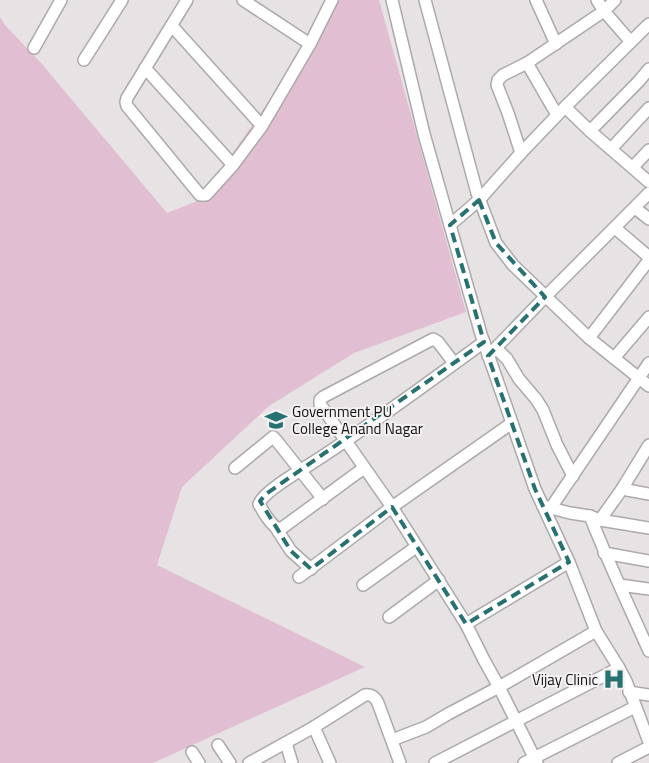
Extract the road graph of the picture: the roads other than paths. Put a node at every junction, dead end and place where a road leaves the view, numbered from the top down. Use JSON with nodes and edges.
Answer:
{"nodes":[{"id":1,"x":61,"y":0,"type":"edge"},
{"id":2,"x":122,"y":0,"type":"edge"},
{"id":3,"x":243,"y":0,"type":"edge"},
{"id":4,"x":332,"y":0,"type":"edge"},
{"id":5,"x":392,"y":0,"type":"edge"},
{"id":6,"x":425,"y":0,"type":"edge"},
{"id":7,"x":536,"y":0,"type":"edge"},
{"id":8,"x":597,"y":0,"type":"edge"},
{"id":9,"x":615,"y":0,"type":"edge"},
{"id":10,"x":185,"y":1,"type":"edge"},
{"id":11,"x":604,"y":11,"type":"junction"},
{"id":12,"x":649,"y":24,"type":"edge"},
{"id":13,"x":172,"y":26,"type":"junction"},
{"id":14,"x":630,"y":41,"type":"junction"},
{"id":15,"x":310,"y":44,"type":"junction"},
{"id":16,"x":556,"y":44,"type":"junction"},
{"id":17,"x":34,"y":48,"type":"dead end"},
{"id":18,"x":84,"y":60,"type":"dead end"},
{"id":19,"x":527,"y":63,"type":"junction"},
{"id":20,"x":146,"y":68,"type":"junction"},
{"id":21,"x":649,"y":69,"type":"edge"},
{"id":22,"x":649,"y":108,"type":"edge"},
{"id":23,"x":561,"y":111,"type":"junction"},
{"id":24,"x":262,"y":126,"type":"junction"},
{"id":25,"x":590,"y":131,"type":"junction"},
{"id":26,"x":611,"y":149,"type":"junction"},
{"id":27,"x":649,"y":150,"type":"edge"},
{"id":28,"x":521,"y":153,"type":"junction"},
{"id":29,"x":233,"y":165,"type":"junction"},
{"id":30,"x":633,"y":167,"type":"junction"},
{"id":31,"x":649,"y":182,"type":"edge"},
{"id":32,"x":649,"y":193,"type":"edge"},
{"id":33,"x":479,"y":200,"type":"junction"},
{"id":34,"x":635,"y":208,"type":"junction"},
{"id":35,"x":649,"y":219,"type":"edge"},
{"id":36,"x":450,"y":225,"type":"junction"},
{"id":37,"x":614,"y":228,"type":"junction"},
{"id":38,"x":649,"y":259,"type":"edge"},
{"id":39,"x":545,"y":297,"type":"junction"},
{"id":40,"x":649,"y":317,"type":"edge"},
{"id":41,"x":589,"y":338,"type":"junction"},
{"id":42,"x":484,"y":342,"type":"junction"},
{"id":43,"x":492,"y":352,"type":"junction"},
{"id":44,"x":614,"y":358,"type":"junction"},
{"id":45,"x":454,"y":363,"type":"junction"},
{"id":46,"x":649,"y":364,"type":"edge"},
{"id":47,"x":639,"y":379,"type":"junction"},
{"id":48,"x":649,"y":386,"type":"edge"},
{"id":49,"x":512,"y":423,"type":"junction"},
{"id":50,"x":346,"y":442,"type":"junction"},
{"id":51,"x":649,"y":445,"type":"edge"},
{"id":52,"x":235,"y":468,"type":"dead end"},
{"id":53,"x":364,"y":468,"type":"junction"},
{"id":54,"x":300,"y":470,"type":"junction"},
{"id":55,"x":572,"y":476,"type":"junction"},
{"id":56,"x":622,"y":488,"type":"junction"},
{"id":57,"x":649,"y":494,"type":"edge"},
{"id":58,"x":323,"y":499,"type":"junction"},
{"id":59,"x":392,"y":507,"type":"junction"},
{"id":60,"x":546,"y":507,"type":"junction"},
{"id":61,"x":595,"y":518,"type":"junction"},
{"id":62,"x":276,"y":528,"type":"junction"},
{"id":63,"x":649,"y":528,"type":"edge"},
{"id":64,"x":416,"y":546,"type":"junction"},
{"id":65,"x":604,"y":553,"type":"junction"},
{"id":66,"x":649,"y":560,"type":"edge"},
{"id":67,"x":570,"y":562,"type":"junction"},
{"id":68,"x":311,"y":569,"type":"junction"},
{"id":69,"x":300,"y":577,"type":"dead end"},
{"id":70,"x":439,"y":580,"type":"junction"},
{"id":71,"x":363,"y":585,"type":"dead end"},
{"id":72,"x":620,"y":585,"type":"junction"},
{"id":73,"x":649,"y":589,"type":"edge"},
{"id":74,"x":389,"y":617,"type":"dead end"},
{"id":75,"x":466,"y":624,"type":"junction"},
{"id":76,"x":596,"y":631,"type":"junction"},
{"id":77,"x":649,"y":651,"type":"edge"},
{"id":78,"x":619,"y":668,"type":"junction"},
{"id":79,"x":499,"y":687,"type":"junction"},
{"id":80,"x":629,"y":692,"type":"junction"},
{"id":81,"x":649,"y":695,"type":"edge"},
{"id":82,"x":636,"y":707,"type":"junction"},
{"id":83,"x":516,"y":722,"type":"junction"},
{"id":84,"x":314,"y":727,"type":"junction"},
{"id":85,"x":392,"y":740,"type":"junction"},
{"id":86,"x":649,"y":742,"type":"edge"},
{"id":87,"x":286,"y":743,"type":"junction"},
{"id":88,"x":218,"y":745,"type":"dead end"},
{"id":89,"x":649,"y":747,"type":"edge"},
{"id":90,"x":192,"y":752,"type":"dead end"},
{"id":91,"x":532,"y":761,"type":"edge"},
{"id":92,"x":199,"y":763,"type":"edge"},
{"id":93,"x":230,"y":763,"type":"edge"},
{"id":94,"x":249,"y":763,"type":"edge"},
{"id":95,"x":292,"y":763,"type":"edge"},
{"id":96,"x":330,"y":763,"type":"edge"},
{"id":97,"x":400,"y":763,"type":"edge"},
{"id":98,"x":435,"y":763,"type":"edge"},
{"id":99,"x":618,"y":763,"type":"edge"}],
"edges":[{"from":1,"to":17,"type":"street"},
{"from":2,"to":18,"type":"street"},
{"from":3,"to":15,"type":"street"},
{"from":4,"to":15,"type":"street"},
{"from":5,"to":36,"type":"street"},
{"from":6,"to":33,"type":"street"},
{"from":7,"to":16,"type":"street"},
{"from":8,"to":11,"type":"street"},
{"from":9,"to":11,"type":"street"},
{"from":10,"to":13,"type":"street"},
{"from":11,"to":14,"type":"street"},
{"from":11,"to":16,"type":"street"},
{"from":12,"to":14,"type":"street"},
{"from":13,"to":20,"type":"street"},
{"from":13,"to":24,"type":"street"},
{"from":14,"to":23,"type":"street"},
{"from":15,"to":24,"type":"street"},
{"from":16,"to":19,"type":"street"},
{"from":19,"to":23,"type":"street"},
{"from":19,"to":28,"type":"street"},
{"from":20,"to":29,"type":"street"},
{"from":20,"to":29,"type":"street"},
{"from":21,"to":25,"type":"street"},
{"from":22,"to":26,"type":"street"},
{"from":23,"to":25,"type":"street"},
{"from":23,"to":28,"type":"street"},
{"from":24,"to":29,"type":"street"},
{"from":25,"to":26,"type":"street"},
{"from":26,"to":30,"type":"street"},
{"from":27,"to":30,"type":"street"},
{"from":28,"to":33,"type":"street"},
{"from":30,"to":31,"type":"street"},
{"from":32,"to":34,"type":"street"},
{"from":33,"to":36,"type":"street"},
{"from":33,"to":39,"type":"street"},
{"from":34,"to":35,"type":"street"},
{"from":34,"to":37,"type":"street"},
{"from":36,"to":42,"type":"street"},
{"from":37,"to":38,"type":"street"},
{"from":37,"to":39,"type":"street"},
{"from":38,"to":41,"type":"street"},
{"from":39,"to":41,"type":"street"},
{"from":39,"to":43,"type":"street"},
{"from":40,"to":44,"type":"street"},
{"from":41,"to":44,"type":"street"},
{"from":42,"to":43,"type":"street"},
{"from":42,"to":45,"type":"street"},
{"from":43,"to":49,"type":"street"},
{"from":43,"to":55,"type":"street"},
{"from":44,"to":47,"type":"street"},
{"from":45,"to":50,"type":"street"},
{"from":45,"to":50,"type":"street"},
{"from":46,"to":47,"type":"street"},
{"from":47,"to":48,"type":"street"},
{"from":47,"to":55,"type":"street"},
{"from":49,"to":59,"type":"street"},
{"from":49,"to":60,"type":"street"},
{"from":50,"to":53,"type":"street"},
{"from":50,"to":54,"type":"street"},
{"from":51,"to":56,"type":"street"},
{"from":52,"to":54,"type":"street"},
{"from":53,"to":58,"type":"street"},
{"from":53,"to":59,"type":"street"},
{"from":54,"to":58,"type":"street"},
{"from":54,"to":62,"type":"street"},
{"from":55,"to":60,"type":"street"},
{"from":56,"to":57,"type":"street"},
{"from":56,"to":61,"type":"street"},
{"from":58,"to":62,"type":"street"},
{"from":59,"to":64,"type":"street"},
{"from":59,"to":68,"type":"street"},
{"from":60,"to":61,"type":"street"},
{"from":60,"to":67,"type":"street"},
{"from":61,"to":63,"type":"street"},
{"from":61,"to":65,"type":"street"},
{"from":62,"to":68,"type":"street"},
{"from":64,"to":70,"type":"street"},
{"from":64,"to":71,"type":"street"},
{"from":65,"to":66,"type":"street"},
{"from":65,"to":72,"type":"street"},
{"from":67,"to":75,"type":"street"},
{"from":67,"to":76,"type":"street"},
{"from":68,"to":69,"type":"street"},
{"from":70,"to":74,"type":"street"},
{"from":70,"to":75,"type":"street"},
{"from":72,"to":73,"type":"street"},
{"from":72,"to":77,"type":"street"},
{"from":75,"to":79,"type":"street"},
{"from":76,"to":78,"type":"street"},
{"from":76,"to":79,"type":"street"},
{"from":78,"to":80,"type":"street"},
{"from":78,"to":83,"type":"street"},
{"from":79,"to":83,"type":"street"},
{"from":79,"to":85,"type":"street"},
{"from":80,"to":81,"type":"street"},
{"from":80,"to":82,"type":"street"},
{"from":82,"to":86,"type":"street"},
{"from":82,"to":91,"type":"street"},
{"from":83,"to":91,"type":"street"},
{"from":83,"to":98,"type":"street"},
{"from":84,"to":85,"type":"street"},
{"from":84,"to":87,"type":"street"},
{"from":84,"to":96,"type":"street"},
{"from":85,"to":97,"type":"street"},
{"from":87,"to":94,"type":"street"},
{"from":87,"to":95,"type":"street"},
{"from":88,"to":93,"type":"street"},
{"from":89,"to":99,"type":"street"},
{"from":90,"to":92,"type":"street"}]}
